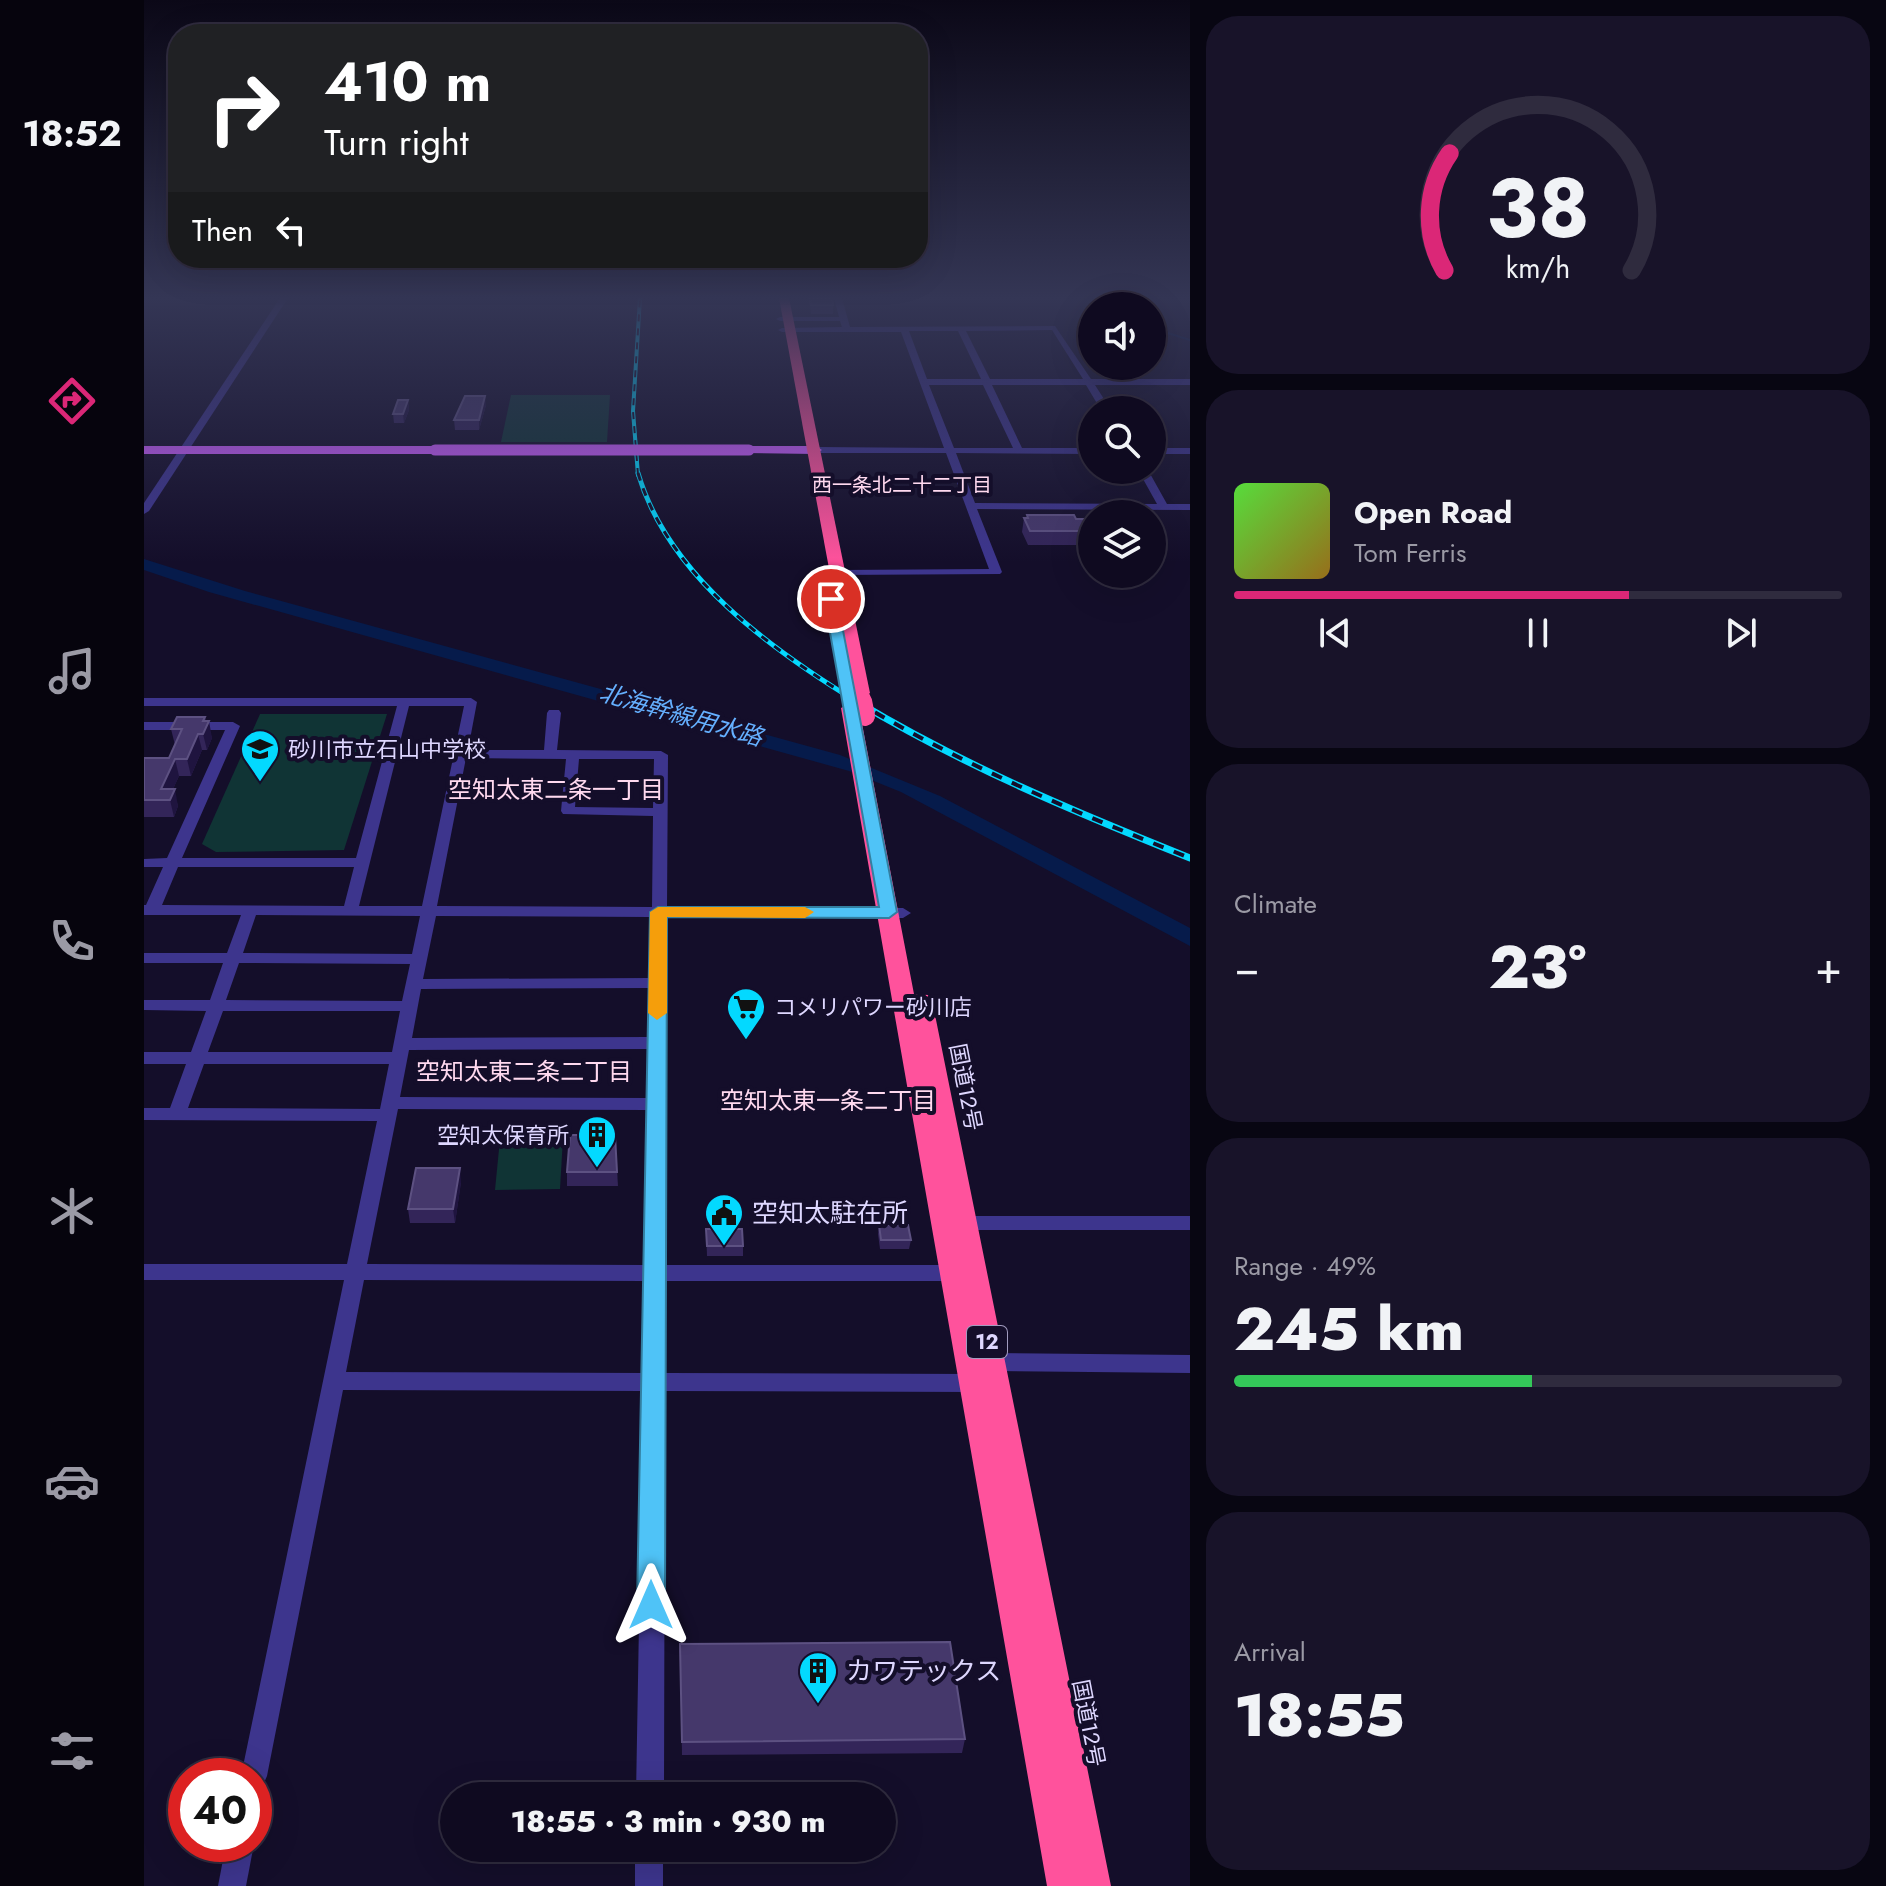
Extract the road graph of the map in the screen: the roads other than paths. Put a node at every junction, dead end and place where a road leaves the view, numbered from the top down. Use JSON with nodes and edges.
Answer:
{"nodes":[{"id":1,"x":226,"y":386,"type":"edge"},
{"id":2,"x":797,"y":386,"type":"edge"},
{"id":3,"x":926,"y":386,"type":"edge"},
{"id":4,"x":987,"y":386,"type":"edge"},
{"id":5,"x":144,"y":450,"type":"edge"},
{"id":6,"x":184,"y":450,"type":"junction"},
{"id":7,"x":809,"y":450,"type":"junction"},
{"id":8,"x":950,"y":451,"type":"junction"},
{"id":9,"x":1019,"y":451,"type":"junction"},
{"id":10,"x":1078,"y":451,"type":"edge"},
{"id":11,"x":1166,"y":451,"type":"edge"},
{"id":12,"x":1190,"y":451,"type":"edge"},
{"id":13,"x":971,"y":506,"type":"junction"},
{"id":14,"x":1078,"y":507,"type":"edge"},
{"id":15,"x":1166,"y":507,"type":"edge"},
{"id":16,"x":1190,"y":507,"type":"edge"},
{"id":17,"x":144,"y":511,"type":"edge"},
{"id":18,"x":838,"y":573,"type":"junction"},
{"id":19,"x":855,"y":700,"type":"junction"},
{"id":20,"x":144,"y":702,"type":"edge"},
{"id":21,"x":167,"y":702,"type":"junction"},
{"id":22,"x":404,"y":702,"type":"junction"},
{"id":23,"x":554,"y":713,"type":"dead end"},
{"id":24,"x":150,"y":726,"type":"edge"},
{"id":25,"x":461,"y":754,"type":"junction"},
{"id":26,"x":550,"y":754,"type":"junction"},
{"id":27,"x":573,"y":754,"type":"junction"},
{"id":28,"x":660,"y":812,"type":"junction"},
{"id":29,"x":361,"y":862,"type":"junction"},
{"id":30,"x":144,"y":863,"type":"edge"},
{"id":31,"x":173,"y":863,"type":"junction"},
{"id":32,"x":148,"y":910,"type":"edge"},
{"id":33,"x":250,"y":911,"type":"junction"},
{"id":34,"x":350,"y":911,"type":"junction"},
{"id":35,"x":429,"y":912,"type":"junction"},
{"id":36,"x":658,"y":912,"type":"junction"},
{"id":37,"x":896,"y":912,"type":"junction"},
{"id":38,"x":144,"y":958,"type":"edge"},
{"id":39,"x":232,"y":958,"type":"junction"},
{"id":40,"x":419,"y":959,"type":"junction"},
{"id":41,"x":658,"y":983,"type":"junction"},
{"id":42,"x":414,"y":984,"type":"junction"},
{"id":43,"x":144,"y":1005,"type":"edge"},
{"id":44,"x":215,"y":1006,"type":"junction"},
{"id":45,"x":409,"y":1006,"type":"junction"},
{"id":46,"x":657,"y":1043,"type":"junction"},
{"id":47,"x":400,"y":1051,"type":"junction"},
{"id":48,"x":144,"y":1058,"type":"edge"},
{"id":49,"x":197,"y":1058,"type":"junction"},
{"id":50,"x":656,"y":1104,"type":"junction"},
{"id":51,"x":388,"y":1109,"type":"junction"},
{"id":52,"x":144,"y":1114,"type":"edge"},
{"id":53,"x":177,"y":1114,"type":"junction"},
{"id":54,"x":955,"y":1223,"type":"junction"},
{"id":55,"x":1190,"y":1223,"type":"edge"},
{"id":56,"x":144,"y":1272,"type":"edge"},
{"id":57,"x":356,"y":1272,"type":"junction"},
{"id":58,"x":655,"y":1272,"type":"junction"},
{"id":59,"x":964,"y":1273,"type":"junction"},
{"id":60,"x":1190,"y":1364,"type":"edge"},
{"id":61,"x":982,"y":1372,"type":"junction"},
{"id":62,"x":333,"y":1381,"type":"junction"},
{"id":63,"x":653,"y":1381,"type":"junction"},
{"id":64,"x":258,"y":1758,"type":"edge"},
{"id":65,"x":650,"y":1782,"type":"edge"},
{"id":66,"x":237,"y":1862,"type":"edge"},
{"id":67,"x":649,"y":1862,"type":"edge"},
{"id":68,"x":232,"y":1886,"type":"edge"},
{"id":69,"x":649,"y":1886,"type":"edge"},
{"id":70,"x":1066,"y":1886,"type":"edge"},
{"id":71,"x":1092,"y":1886,"type":"edge"}],
"edges":[{"from":1,"to":6,"type":"street"},
{"from":2,"to":7,"type":"highway","name":"国道12号","number":"12"},
{"from":3,"to":8,"type":"street"},
{"from":4,"to":9,"type":"street"},
{"from":5,"to":6,"type":"main road"},
{"from":6,"to":7,"type":"main road","bridge":true},
{"from":6,"to":17,"type":"street"},
{"from":7,"to":8,"type":"street"},
{"from":7,"to":18,"type":"highway","name":"国道12号","number":"12"},
{"from":7,"to":19,"type":"highway","name":"国道12号","number":"12"},
{"from":8,"to":9,"type":"street"},
{"from":8,"to":13,"type":"street"},
{"from":9,"to":10,"type":"street"},
{"from":11,"to":12,"type":"street"},
{"from":13,"to":14,"type":"street"},
{"from":13,"to":18,"type":"street"},
{"from":15,"to":16,"type":"street"},
{"from":18,"to":19,"type":"highway","name":"国道12号","number":"12"},
{"from":19,"to":37,"type":"highway","name":"国道12号","number":"12"},
{"from":20,"to":21,"type":"street"},
{"from":21,"to":22,"type":"street"},
{"from":21,"to":24,"type":"street"},
{"from":22,"to":25,"type":"street"},
{"from":22,"to":29,"type":"street"},
{"from":23,"to":26,"type":"street"},
{"from":24,"to":31,"type":"street"},
{"from":25,"to":26,"type":"street"},
{"from":25,"to":35,"type":"street"},
{"from":26,"to":27,"type":"street"},
{"from":27,"to":28,"type":"street"},
{"from":27,"to":28,"type":"street"},
{"from":28,"to":36,"type":"street"},
{"from":29,"to":31,"type":"street"},
{"from":29,"to":34,"type":"street"},
{"from":30,"to":31,"type":"street"},
{"from":31,"to":32,"type":"street"},
{"from":32,"to":33,"type":"street"},
{"from":33,"to":34,"type":"street"},
{"from":33,"to":39,"type":"street"},
{"from":34,"to":35,"type":"street"},
{"from":35,"to":36,"type":"street"},
{"from":35,"to":40,"type":"street"},
{"from":36,"to":37,"type":"street"},
{"from":36,"to":41,"type":"street"},
{"from":37,"to":54,"type":"highway","name":"国道12号","number":"12"},
{"from":38,"to":39,"type":"street"},
{"from":39,"to":40,"type":"street"},
{"from":39,"to":44,"type":"street"},
{"from":40,"to":42,"type":"street"},
{"from":41,"to":42,"type":"street"},
{"from":41,"to":46,"type":"street"},
{"from":42,"to":45,"type":"street"},
{"from":43,"to":44,"type":"street"},
{"from":44,"to":45,"type":"street"},
{"from":44,"to":49,"type":"street"},
{"from":45,"to":47,"type":"street"},
{"from":46,"to":47,"type":"street"},
{"from":46,"to":50,"type":"street"},
{"from":47,"to":49,"type":"street"},
{"from":47,"to":51,"type":"street"},
{"from":48,"to":49,"type":"street"},
{"from":49,"to":53,"type":"street"},
{"from":50,"to":51,"type":"street"},
{"from":50,"to":58,"type":"street"},
{"from":51,"to":53,"type":"street"},
{"from":51,"to":57,"type":"street"},
{"from":52,"to":53,"type":"street"},
{"from":54,"to":55,"type":"street"},
{"from":54,"to":59,"type":"highway","name":"国道12号","number":"12"},
{"from":56,"to":57,"type":"street"},
{"from":57,"to":58,"type":"street"},
{"from":57,"to":62,"type":"street"},
{"from":58,"to":59,"type":"street"},
{"from":58,"to":63,"type":"street"},
{"from":59,"to":61,"type":"highway","name":"国道12号","number":"12"},
{"from":60,"to":61,"type":"street"},
{"from":61,"to":63,"type":"street"},
{"from":61,"to":70,"type":"highway","name":"国道12号","number":"12"},
{"from":61,"to":71,"type":"highway","name":"国道12号","number":"12"},
{"from":62,"to":63,"type":"street"},
{"from":62,"to":64,"type":"street"},
{"from":63,"to":65,"type":"street"},
{"from":66,"to":68,"type":"street"},
{"from":67,"to":69,"type":"street"}]}
